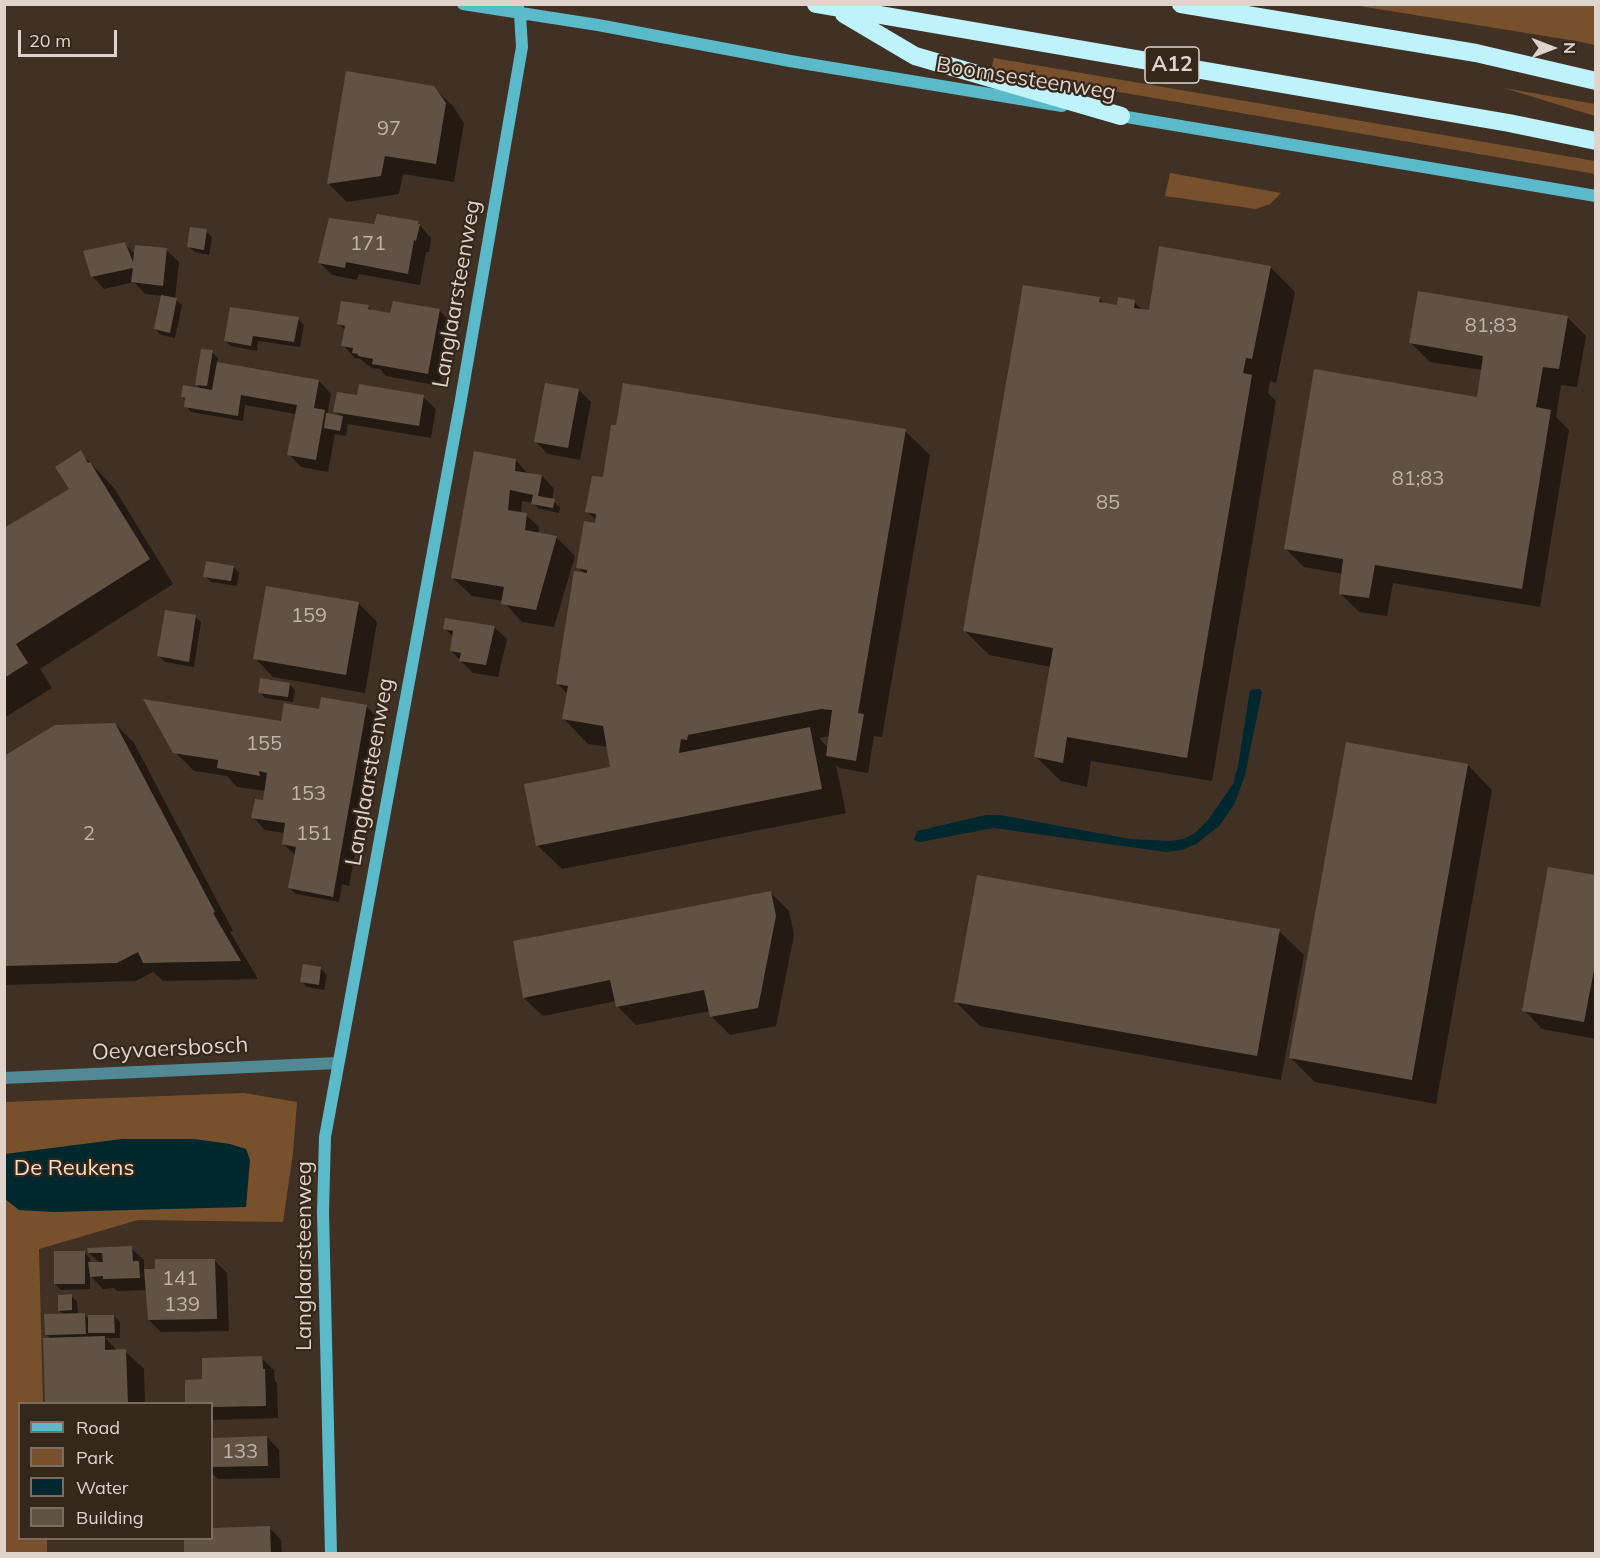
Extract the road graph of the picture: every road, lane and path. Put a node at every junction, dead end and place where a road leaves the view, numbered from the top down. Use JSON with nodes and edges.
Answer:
{"nodes":[{"id":1,"x":463,"y":4,"type":"edge"},
{"id":2,"x":816,"y":4,"type":"edge"},
{"id":3,"x":1181,"y":4,"type":"edge"},
{"id":4,"x":834,"y":8,"type":"junction"},
{"id":5,"x":518,"y":9,"type":"edge"},
{"id":6,"x":1596,"y":81,"type":"edge"},
{"id":7,"x":1121,"y":116,"type":"junction"},
{"id":8,"x":1596,"y":141,"type":"edge"},
{"id":9,"x":1596,"y":196,"type":"edge"},
{"id":10,"x":338,"y":1063,"type":"junction"},
{"id":11,"x":4,"y":1078,"type":"edge"},
{"id":12,"x":331,"y":1554,"type":"edge"}],
"edges":[{"from":1,"to":5,"type":"street","name":"Boomsesteenweg"},
{"from":2,"to":4,"type":"highway","number":"A12"},
{"from":3,"to":6,"type":"highway"},
{"from":4,"to":7,"type":"highway"},
{"from":4,"to":8,"type":"highway","number":"A12"},
{"from":5,"to":7,"type":"street","name":"Boomsesteenweg"},
{"from":5,"to":10,"type":"street","name":"Langlaarsteenweg"},
{"from":7,"to":9,"type":"street","name":"Boomsesteenweg"},
{"from":10,"to":11,"type":"street","name":"Oeyvaersbosch"},
{"from":10,"to":12,"type":"street","name":"Langlaarsteenweg"}]}
